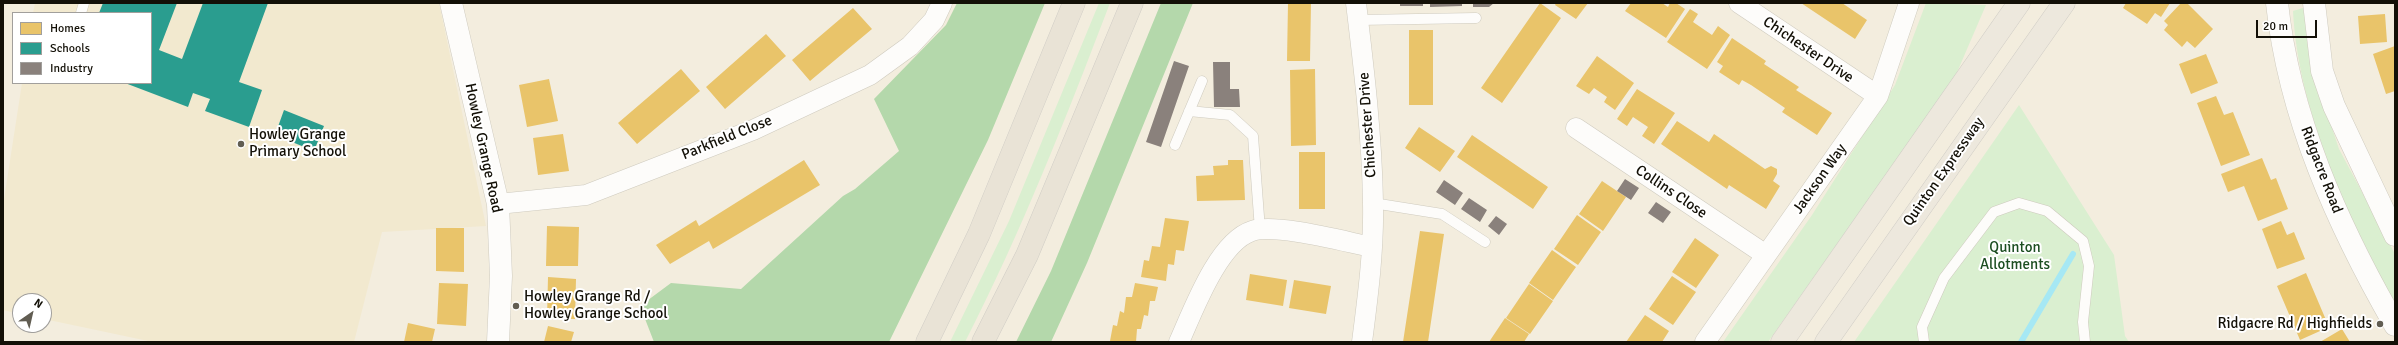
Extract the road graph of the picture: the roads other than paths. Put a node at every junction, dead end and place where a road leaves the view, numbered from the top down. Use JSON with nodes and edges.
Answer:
{"nodes":[{"id":1,"x":451,"y":3,"type":"edge"},
{"id":2,"x":1074,"y":3,"type":"edge"},
{"id":3,"x":1132,"y":3,"type":"edge"},
{"id":4,"x":1739,"y":3,"type":"edge"},
{"id":5,"x":1909,"y":3,"type":"edge"},
{"id":6,"x":2019,"y":3,"type":"edge"},
{"id":7,"x":2064,"y":3,"type":"edge"},
{"id":8,"x":2279,"y":3,"type":"edge"},
{"id":9,"x":2314,"y":3,"type":"edge"},
{"id":10,"x":938,"y":11,"type":"edge"},
{"id":11,"x":1357,"y":12,"type":"edge"},
{"id":12,"x":1476,"y":18,"type":"dead end"},
{"id":13,"x":1202,"y":81,"type":"dead end"},
{"id":14,"x":1878,"y":96,"type":"junction"},
{"id":15,"x":1190,"y":111,"type":"junction"},
{"id":16,"x":1576,"y":128,"type":"dead end"},
{"id":17,"x":1175,"y":145,"type":"dead end"},
{"id":18,"x":1373,"y":203,"type":"junction"},
{"id":19,"x":498,"y":204,"type":"junction"},
{"id":20,"x":1260,"y":230,"type":"junction"},
{"id":21,"x":2395,"y":235,"type":"edge"},
{"id":22,"x":1485,"y":242,"type":"dead end"},
{"id":23,"x":1372,"y":247,"type":"junction"},
{"id":24,"x":1766,"y":256,"type":"junction"},
{"id":25,"x":2395,"y":325,"type":"edge"},
{"id":26,"x":498,"y":342,"type":"edge"},
{"id":27,"x":927,"y":342,"type":"edge"},
{"id":28,"x":983,"y":342,"type":"edge"},
{"id":29,"x":1179,"y":342,"type":"edge"},
{"id":30,"x":1362,"y":342,"type":"edge"},
{"id":31,"x":1705,"y":342,"type":"edge"},
{"id":32,"x":1782,"y":342,"type":"edge"},
{"id":33,"x":1826,"y":342,"type":"edge"},
{"id":34,"x":1924,"y":342,"type":"edge"},
{"id":35,"x":2085,"y":342,"type":"edge"}],
"edges":[{"from":1,"to":19,"type":"street","name":"Howley Grange Road"},
{"from":2,"to":27,"type":"highway"},
{"from":3,"to":28,"type":"highway"},
{"from":4,"to":14,"type":"street","name":"Chichester Drive"},
{"from":5,"to":14,"type":"street","name":"Jackson Way"},
{"from":6,"to":32,"type":"highway"},
{"from":7,"to":33,"type":"highway","name":"Quinton Expressway"},
{"from":8,"to":25,"type":"street","name":"Ridgacre Road"},
{"from":9,"to":21,"type":"street"},
{"from":10,"to":19,"type":"street","name":"Parkfield Close"},
{"from":11,"to":12,"type":"lane"},
{"from":11,"to":18,"type":"street","name":"Chichester Drive"},
{"from":13,"to":15,"type":"lane"},
{"from":14,"to":24,"type":"street","name":"Jackson Way"},
{"from":15,"to":17,"type":"lane"},
{"from":15,"to":20,"type":"lane"},
{"from":16,"to":24,"type":"street","name":"Collins Close"},
{"from":18,"to":22,"type":"lane"},
{"from":18,"to":23,"type":"street","name":"Chichester Drive"},
{"from":19,"to":26,"type":"street","name":"Howley Grange Road"},
{"from":20,"to":23,"type":"street"},
{"from":20,"to":29,"type":"street"},
{"from":23,"to":30,"type":"street","name":"Chichester Drive"},
{"from":24,"to":31,"type":"street","name":"Jackson Way"},
{"from":34,"to":35,"type":"lane"}]}
